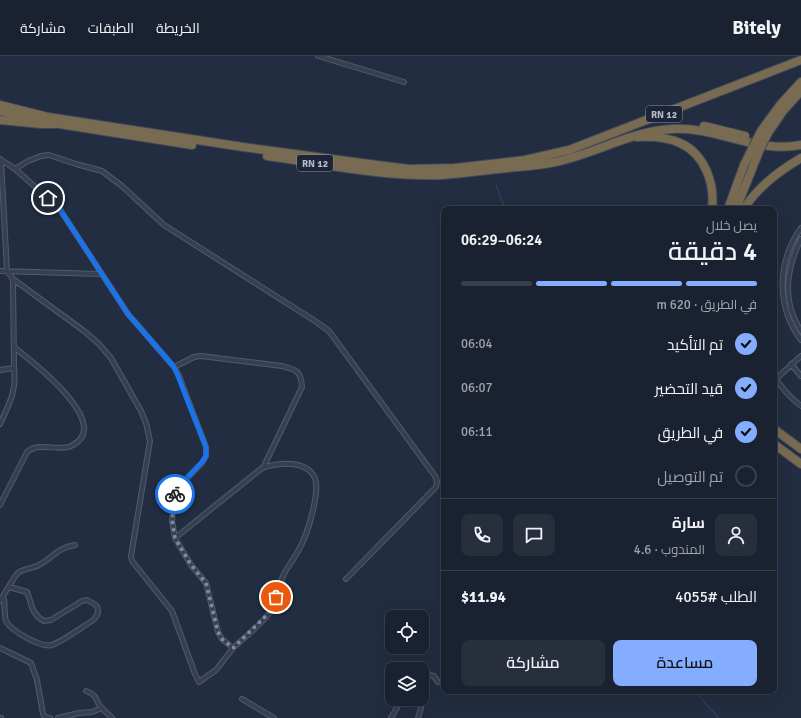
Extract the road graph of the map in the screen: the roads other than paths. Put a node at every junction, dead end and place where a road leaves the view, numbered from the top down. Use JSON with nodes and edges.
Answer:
{"nodes":[{"id":1,"x":318,"y":56,"type":"edge"},
{"id":2,"x":801,"y":60,"type":"edge"},
{"id":3,"x":404,"y":82,"type":"dead end"},
{"id":4,"x":801,"y":82,"type":"edge"},
{"id":5,"x":801,"y":92,"type":"edge"},
{"id":6,"x":0,"y":105,"type":"edge"},
{"id":7,"x":0,"y":111,"type":"edge"},
{"id":8,"x":0,"y":120,"type":"edge"},
{"id":9,"x":55,"y":124,"type":"junction"},
{"id":10,"x":765,"y":132,"type":"junction"},
{"id":11,"x":628,"y":138,"type":"junction"},
{"id":12,"x":801,"y":140,"type":"edge"},
{"id":13,"x":801,"y":145,"type":"edge"},
{"id":14,"x":756,"y":148,"type":"junction"},
{"id":15,"x":542,"y":157,"type":"junction"},
{"id":16,"x":801,"y":158,"type":"edge"},
{"id":17,"x":0,"y":160,"type":"edge"},
{"id":18,"x":15,"y":169,"type":"junction"},
{"id":19,"x":1,"y":183,"type":"edge"},
{"id":20,"x":1,"y":198,"type":"edge"},
{"id":21,"x":712,"y":206,"type":"edge"},
{"id":22,"x":729,"y":206,"type":"edge"},
{"id":23,"x":737,"y":206,"type":"edge"},
{"id":24,"x":746,"y":206,"type":"edge"},
{"id":25,"x":801,"y":228,"type":"edge"},
{"id":26,"x":801,"y":239,"type":"edge"},
{"id":27,"x":0,"y":271,"type":"edge"},
{"id":28,"x":7,"y":271,"type":"junction"},
{"id":29,"x":101,"y":274,"type":"junction"},
{"id":30,"x":13,"y":279,"type":"junction"},
{"id":31,"x":801,"y":331,"type":"edge"},
{"id":32,"x":801,"y":340,"type":"edge"},
{"id":33,"x":14,"y":347,"type":"junction"},
{"id":34,"x":801,"y":356,"type":"edge"},
{"id":35,"x":791,"y":364,"type":"junction"},
{"id":36,"x":174,"y":367,"type":"junction"},
{"id":37,"x":14,"y":368,"type":"junction"},
{"id":38,"x":0,"y":370,"type":"edge"},
{"id":39,"x":801,"y":376,"type":"edge"},
{"id":40,"x":777,"y":378,"type":"edge"},
{"id":41,"x":777,"y":380,"type":"edge"},
{"id":42,"x":801,"y":406,"type":"edge"},
{"id":43,"x":0,"y":424,"type":"edge"},
{"id":44,"x":777,"y":431,"type":"edge"},
{"id":45,"x":777,"y":446,"type":"edge"},
{"id":46,"x":801,"y":449,"type":"edge"},
{"id":47,"x":801,"y":464,"type":"edge"},
{"id":48,"x":262,"y":468,"type":"junction"},
{"id":49,"x":0,"y":505,"type":"edge"},
{"id":50,"x":175,"y":538,"type":"junction"},
{"id":51,"x":75,"y":545,"type":"dead end"},
{"id":52,"x":346,"y":579,"type":"dead end"},
{"id":53,"x":9,"y":586,"type":"junction"},
{"id":54,"x":1,"y":599,"type":"edge"},
{"id":55,"x":0,"y":648,"type":"edge"},
{"id":56,"x":233,"y":648,"type":"junction"},
{"id":57,"x":438,"y":682,"type":"dead end"},
{"id":58,"x":86,"y":691,"type":"dead end"},
{"id":59,"x":242,"y":699,"type":"dead end"},
{"id":60,"x":398,"y":706,"type":"edge"},
{"id":61,"x":102,"y":708,"type":"junction"},
{"id":62,"x":50,"y":718,"type":"edge"},
{"id":63,"x":58,"y":718,"type":"edge"},
{"id":64,"x":112,"y":718,"type":"edge"},
{"id":65,"x":274,"y":718,"type":"edge"},
{"id":66,"x":391,"y":718,"type":"edge"},
{"id":67,"x":418,"y":718,"type":"edge"}],
"edges":[{"from":1,"to":3,"type":"street"},
{"from":2,"to":15,"type":"highway","number":"RN 12"},
{"from":4,"to":10,"type":"highway"},
{"from":5,"to":10,"type":"highway"},
{"from":6,"to":15,"type":"highway","number":"RN 12"},
{"from":7,"to":9,"type":"highway","number":"RN 12"},
{"from":8,"to":9,"type":"highway"},
{"from":9,"to":11,"type":"highway","number":"RN 12"},
{"from":10,"to":14,"type":"highway","bridge":true},
{"from":11,"to":13,"type":"highway","number":"RN 12"},
{"from":11,"to":21,"type":"highway"},
{"from":12,"to":15,"type":"highway"},
{"from":14,"to":22,"type":"highway"},
{"from":14,"to":23,"type":"highway"},
{"from":16,"to":24,"type":"highway"},
{"from":17,"to":18,"type":"street"},
{"from":17,"to":19,"type":"street"},
{"from":18,"to":29,"type":"street"},
{"from":18,"to":52,"type":"street"},
{"from":19,"to":20,"type":"street"},
{"from":20,"to":28,"type":"street"},
{"from":25,"to":32,"type":"street"},
{"from":26,"to":31,"type":"street"},
{"from":27,"to":28,"type":"street"},
{"from":28,"to":29,"type":"street"},
{"from":28,"to":30,"type":"street"},
{"from":29,"to":36,"type":"street"},
{"from":30,"to":33,"type":"street"},
{"from":30,"to":56,"type":"street"},
{"from":33,"to":37,"type":"street"},
{"from":33,"to":49,"type":"street"},
{"from":34,"to":35,"type":"street"},
{"from":35,"to":39,"type":"street"},
{"from":35,"to":40,"type":"street"},
{"from":36,"to":48,"type":"street"},
{"from":36,"to":50,"type":"street"},
{"from":37,"to":38,"type":"street"},
{"from":37,"to":43,"type":"street"},
{"from":41,"to":42,"type":"street"},
{"from":44,"to":46,"type":"highway"},
{"from":45,"to":47,"type":"highway"},
{"from":48,"to":50,"type":"street"},
{"from":48,"to":56,"type":"street"},
{"from":50,"to":56,"type":"street"},
{"from":51,"to":53,"type":"street"},
{"from":53,"to":54,"type":"street"},
{"from":53,"to":54,"type":"street"},
{"from":55,"to":62,"type":"street"},
{"from":57,"to":67,"type":"street"},
{"from":58,"to":61,"type":"street"},
{"from":59,"to":65,"type":"street"},
{"from":60,"to":66,"type":"street"},
{"from":61,"to":63,"type":"street"},
{"from":61,"to":64,"type":"street"}]}
